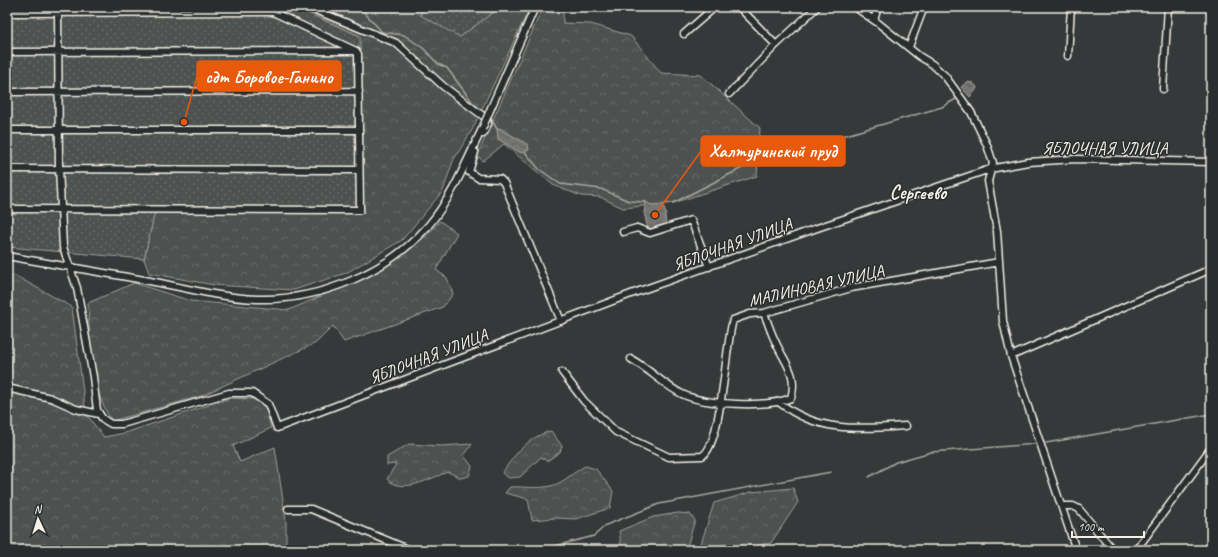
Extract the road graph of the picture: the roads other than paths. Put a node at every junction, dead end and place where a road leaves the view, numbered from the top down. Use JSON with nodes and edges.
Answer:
{"nodes":[{"id":1,"x":308,"y":7,"type":"edge"},
{"id":2,"x":535,"y":7,"type":"edge"},
{"id":3,"x":715,"y":7,"type":"edge"},
{"id":4,"x":739,"y":7,"type":"edge"},
{"id":5,"x":817,"y":7,"type":"edge"},
{"id":6,"x":854,"y":7,"type":"edge"},
{"id":7,"x":878,"y":7,"type":"edge"},
{"id":8,"x":924,"y":7,"type":"edge"},
{"id":9,"x":1071,"y":7,"type":"edge"},
{"id":10,"x":1168,"y":7,"type":"edge"},
{"id":11,"x":58,"y":10,"type":"edge"},
{"id":12,"x":272,"y":10,"type":"edge"},
{"id":13,"x":7,"y":13,"type":"edge"},
{"id":14,"x":874,"y":20,"type":"junction"},
{"id":15,"x":684,"y":34,"type":"dead end"},
{"id":16,"x":776,"y":45,"type":"junction"},
{"id":17,"x":909,"y":47,"type":"junction"},
{"id":18,"x":356,"y":51,"type":"junction"},
{"id":19,"x":7,"y":52,"type":"edge"},
{"id":20,"x":58,"y":52,"type":"junction"},
{"id":21,"x":1068,"y":56,"type":"dead end"},
{"id":22,"x":1164,"y":89,"type":"dead end"},
{"id":23,"x":58,"y":91,"type":"junction"},
{"id":24,"x":358,"y":91,"type":"junction"},
{"id":25,"x":7,"y":92,"type":"edge"},
{"id":26,"x":728,"y":94,"type":"dead end"},
{"id":27,"x":7,"y":130,"type":"edge"},
{"id":28,"x":59,"y":130,"type":"junction"},
{"id":29,"x":360,"y":130,"type":"junction"},
{"id":30,"x":1211,"y":162,"type":"edge"},
{"id":31,"x":59,"y":168,"type":"junction"},
{"id":32,"x":7,"y":169,"type":"edge"},
{"id":33,"x":990,"y":169,"type":"junction"},
{"id":34,"x":359,"y":170,"type":"junction"},
{"id":35,"x":62,"y":208,"type":"junction"},
{"id":36,"x":7,"y":209,"type":"edge"},
{"id":37,"x":623,"y":232,"type":"dead end"},
{"id":38,"x":7,"y":256,"type":"edge"},
{"id":39,"x":999,"y":262,"type":"junction"},
{"id":40,"x":72,"y":267,"type":"junction"},
{"id":41,"x":709,"y":267,"type":"junction"},
{"id":42,"x":1211,"y":269,"type":"edge"},
{"id":43,"x":764,"y":313,"type":"junction"},
{"id":44,"x":561,"y":321,"type":"junction"},
{"id":45,"x":1011,"y":356,"type":"junction"},
{"id":46,"x":631,"y":359,"type":"dead end"},
{"id":47,"x":562,"y":372,"type":"dead end"},
{"id":48,"x":7,"y":388,"type":"edge"},
{"id":49,"x":720,"y":403,"type":"junction"},
{"id":50,"x":780,"y":403,"type":"junction"},
{"id":51,"x":98,"y":414,"type":"junction"},
{"id":52,"x":906,"y":426,"type":"dead end"},
{"id":53,"x":1210,"y":453,"type":"edge"},
{"id":54,"x":1063,"y":506,"type":"junction"},
{"id":55,"x":288,"y":509,"type":"dead end"},
{"id":56,"x":410,"y":550,"type":"edge"},
{"id":57,"x":1076,"y":550,"type":"edge"},
{"id":58,"x":1113,"y":550,"type":"edge"},
{"id":59,"x":1136,"y":550,"type":"edge"}],
"edges":[{"from":1,"to":44,"type":"street"},
{"from":2,"to":40,"type":"street","bridge":true},
{"from":3,"to":15,"type":"street"},
{"from":4,"to":16,"type":"street"},
{"from":5,"to":16,"type":"street"},
{"from":6,"to":14,"type":"street"},
{"from":7,"to":14,"type":"street"},
{"from":8,"to":17,"type":"street"},
{"from":9,"to":21,"type":"street"},
{"from":10,"to":22,"type":"street"},
{"from":11,"to":12,"type":"street"},
{"from":11,"to":13,"type":"street"},
{"from":11,"to":20,"type":"street"},
{"from":12,"to":18,"type":"street"},
{"from":14,"to":17,"type":"street"},
{"from":16,"to":26,"type":"street"},
{"from":17,"to":33,"type":"street"},
{"from":18,"to":20,"type":"street"},
{"from":18,"to":24,"type":"street"},
{"from":19,"to":20,"type":"street"},
{"from":20,"to":23,"type":"street"},
{"from":23,"to":24,"type":"street"},
{"from":23,"to":25,"type":"street"},
{"from":23,"to":28,"type":"street"},
{"from":24,"to":29,"type":"street"},
{"from":27,"to":28,"type":"street"},
{"from":28,"to":29,"type":"street"},
{"from":28,"to":31,"type":"street"},
{"from":29,"to":34,"type":"street"},
{"from":30,"to":33,"type":"street","name":"ЯБЛОЧНАЯ УЛИЦА"},
{"from":31,"to":32,"type":"street"},
{"from":31,"to":34,"type":"street"},
{"from":31,"to":35,"type":"street"},
{"from":33,"to":39,"type":"street"},
{"from":33,"to":41,"type":"street","name":"ЯБЛОЧНАЯ УЛИЦА"},
{"from":34,"to":35,"type":"street"},
{"from":35,"to":36,"type":"street"},
{"from":35,"to":40,"type":"street"},
{"from":37,"to":41,"type":"street"},
{"from":38,"to":40,"type":"street"},
{"from":39,"to":43,"type":"street","name":"МАЛИНОВАЯ УЛИЦА"},
{"from":39,"to":45,"type":"street"},
{"from":40,"to":51,"type":"street"},
{"from":41,"to":44,"type":"street","name":"ЯБЛОЧНАЯ УЛИЦА"},
{"from":42,"to":45,"type":"street"},
{"from":43,"to":49,"type":"street","name":"МАЛИНОВАЯ УЛИЦА"},
{"from":43,"to":50,"type":"street"},
{"from":44,"to":51,"type":"street","name":"ЯБЛОЧНАЯ УЛИЦА"},
{"from":45,"to":54,"type":"street"},
{"from":46,"to":49,"type":"street"},
{"from":47,"to":49,"type":"street"},
{"from":48,"to":51,"type":"street"},
{"from":49,"to":50,"type":"street"},
{"from":50,"to":52,"type":"street"},
{"from":53,"to":59,"type":"street"},
{"from":54,"to":57,"type":"street"},
{"from":54,"to":58,"type":"street"},
{"from":55,"to":56,"type":"street"}]}
